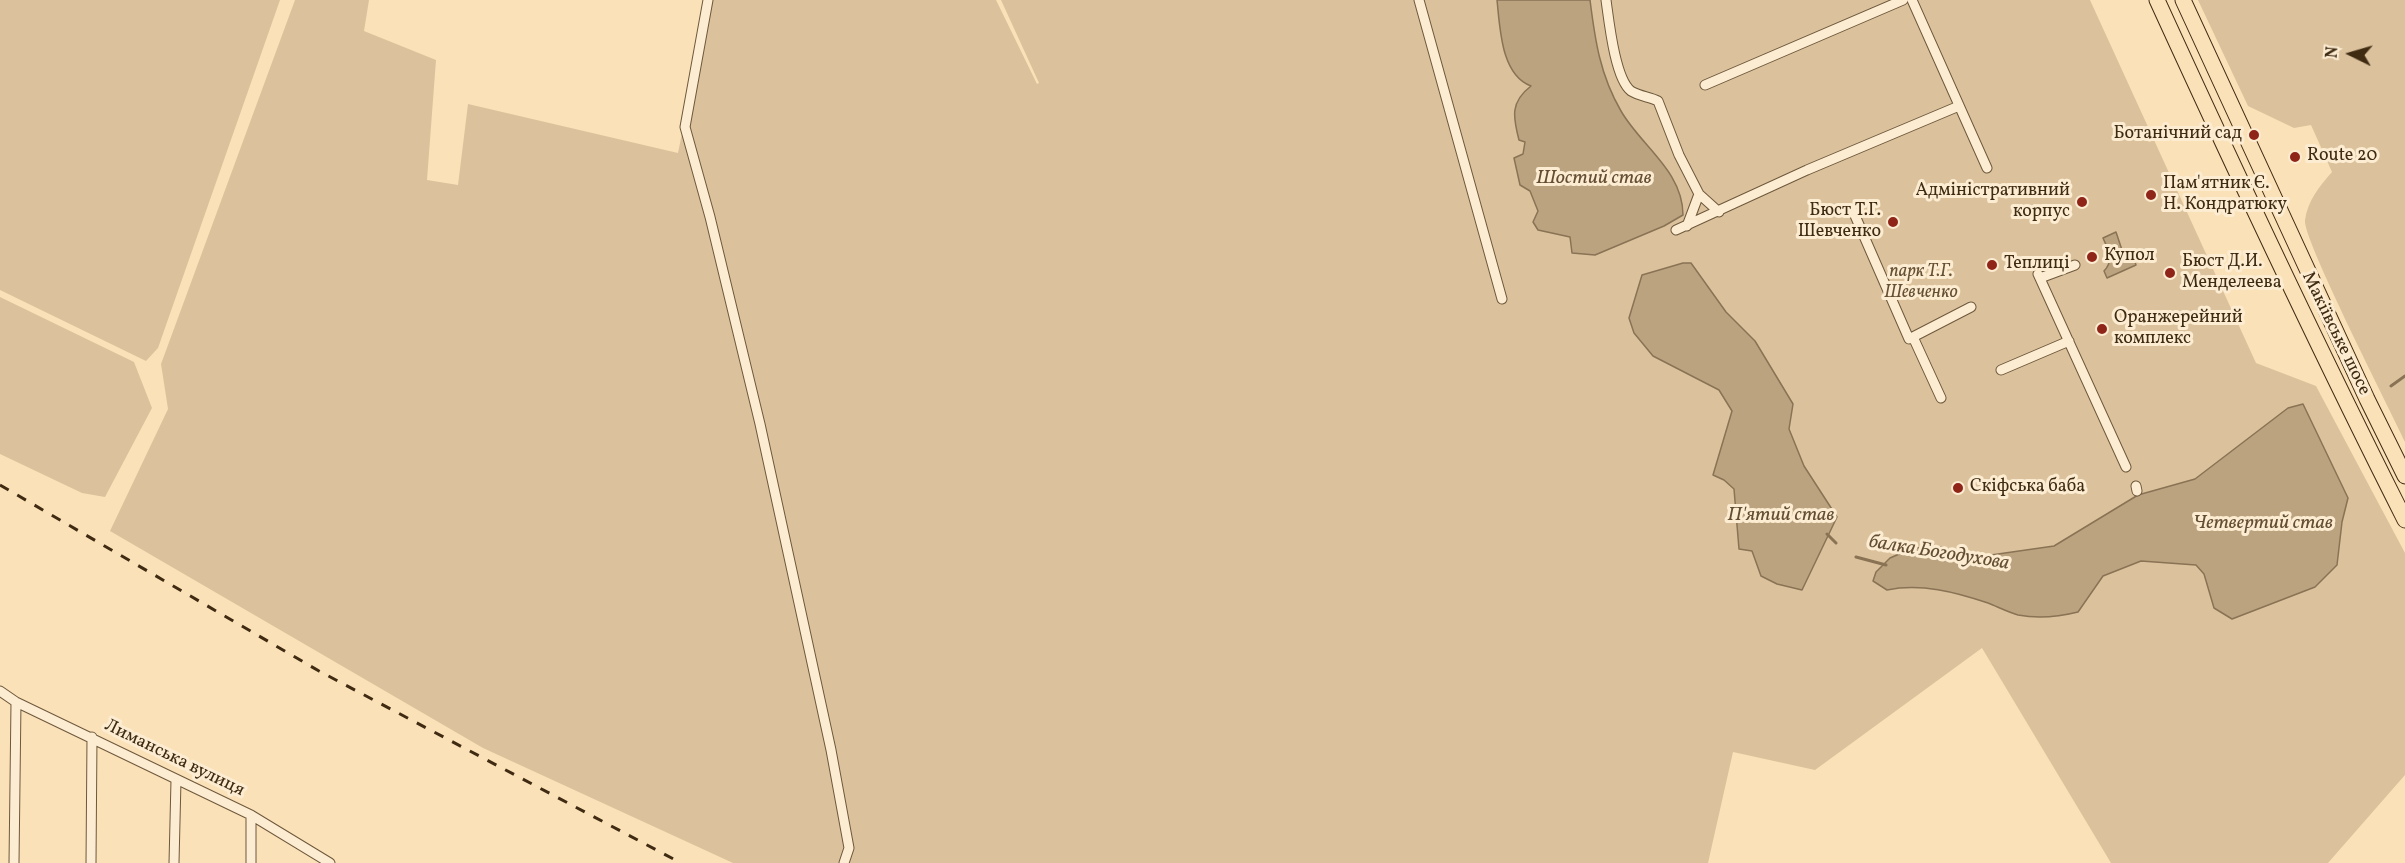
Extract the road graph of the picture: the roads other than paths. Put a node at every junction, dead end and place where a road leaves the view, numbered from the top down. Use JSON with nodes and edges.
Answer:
{"nodes":[{"id":1,"x":708,"y":0,"type":"edge"},
{"id":2,"x":1419,"y":0,"type":"edge"},
{"id":3,"x":1606,"y":0,"type":"edge"},
{"id":4,"x":1903,"y":0,"type":"edge"},
{"id":5,"x":1912,"y":0,"type":"edge"},
{"id":6,"x":2157,"y":0,"type":"edge"},
{"id":7,"x":2183,"y":0,"type":"edge"},
{"id":8,"x":1705,"y":85,"type":"dead end"},
{"id":9,"x":1959,"y":106,"type":"junction"},
{"id":10,"x":1987,"y":168,"type":"dead end"},
{"id":11,"x":1699,"y":194,"type":"junction"},
{"id":12,"x":1853,"y":211,"type":"dead end"},
{"id":13,"x":1719,"y":212,"type":"junction"},
{"id":14,"x":1687,"y":226,"type":"junction"},
{"id":15,"x":1676,"y":230,"type":"dead end"},
{"id":16,"x":2074,"y":265,"type":"dead end"},
{"id":17,"x":1502,"y":299,"type":"dead end"},
{"id":18,"x":1971,"y":307,"type":"dead end"},
{"id":19,"x":1913,"y":337,"type":"junction"},
{"id":20,"x":2068,"y":341,"type":"junction"},
{"id":21,"x":2001,"y":370,"type":"dead end"},
{"id":22,"x":1941,"y":398,"type":"dead end"},
{"id":23,"x":2128,"y":467,"type":"dead end"},
{"id":24,"x":2405,"y":476,"type":"edge"},
{"id":25,"x":2405,"y":520,"type":"edge"},
{"id":26,"x":0,"y":692,"type":"edge"},
{"id":27,"x":16,"y":702,"type":"junction"},
{"id":28,"x":92,"y":737,"type":"junction"},
{"id":29,"x":176,"y":780,"type":"junction"},
{"id":30,"x":251,"y":815,"type":"junction"},
{"id":31,"x":14,"y":863,"type":"edge"},
{"id":32,"x":91,"y":863,"type":"edge"},
{"id":33,"x":174,"y":863,"type":"edge"},
{"id":34,"x":251,"y":863,"type":"edge"},
{"id":35,"x":330,"y":863,"type":"edge"},
{"id":36,"x":844,"y":863,"type":"edge"}],
"edges":[{"from":1,"to":36,"type":"street"},
{"from":2,"to":17,"type":"street"},
{"from":3,"to":11,"type":"street"},
{"from":4,"to":8,"type":"street"},
{"from":5,"to":9,"type":"street"},
{"from":6,"to":25,"type":"main road","name":"Макіївське шосе"},
{"from":7,"to":24,"type":"main road","name":"Макіївське шосе"},
{"from":9,"to":10,"type":"street"},
{"from":9,"to":13,"type":"street"},
{"from":11,"to":13,"type":"street"},
{"from":11,"to":14,"type":"street"},
{"from":12,"to":19,"type":"street"},
{"from":13,"to":14,"type":"street"},
{"from":14,"to":15,"type":"street"},
{"from":16,"to":20,"type":"street"},
{"from":18,"to":19,"type":"street"},
{"from":19,"to":22,"type":"street"},
{"from":20,"to":21,"type":"street"},
{"from":20,"to":23,"type":"street"},
{"from":26,"to":27,"type":"street","name":"Лиманська вулиця"},
{"from":27,"to":28,"type":"street","name":"Лиманська вулиця"},
{"from":27,"to":31,"type":"street"},
{"from":28,"to":29,"type":"street","name":"Лиманська вулиця"},
{"from":28,"to":32,"type":"street"},
{"from":29,"to":30,"type":"street","name":"Лиманська вулиця"},
{"from":29,"to":33,"type":"street"},
{"from":30,"to":34,"type":"street"},
{"from":30,"to":35,"type":"street","name":"Лиманська вулиця"}]}
